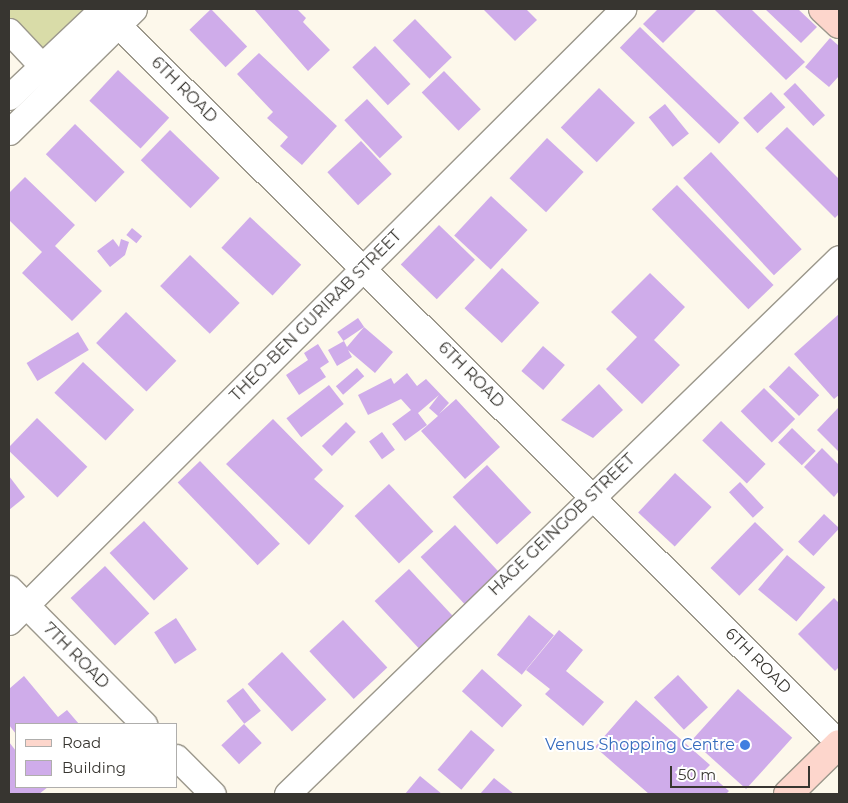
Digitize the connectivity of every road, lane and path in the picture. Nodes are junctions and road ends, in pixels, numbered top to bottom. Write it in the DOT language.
graph roads {
  1 [pos="623,9"];
  2 [pos="823,9"];
  3 [pos="114,13"];
  4 [pos="839,24"];
  5 [pos="9,32"];
  6 [pos="41,65"];
  7 [pos="9,97"];
  8 [pos="9,132"];
  9 [pos="839,258"];
  10 [pos="364,268"];
  11 [pos="591,495"];
  12 [pos="9,588"];
  13 [pos="17,614"];
  14 [pos="143,723"];
  15 [pos="839,743"];
  16 [pos="178,759"];
  17 [pos="213,794"];
  18 [pos="287,794"];
  19 [pos="788,794"];
  1 -- 10 [label="street, THEO-BEN GURIRAB STREET"];
  2 -- 4 [label="main road"];
  3 -- 6 [label="street"];
  3 -- 8 [label="street"];
  3 -- 10 [label="street, 6TH ROAD"];
  5 -- 6 [label="street"];
  6 -- 7 [label="street"];
  9 -- 11 [label="street, HAGE GEINGOB STREET"];
  10 -- 11 [label="street, 6TH ROAD"];
  10 -- 13 [label="street, THEO-BEN GURIRAB STREET"];
  11 -- 15 [label="street, 6TH ROAD"];
  11 -- 18 [label="street, HAGE GEINGOB STREET"];
  12 -- 13 [label="street, 7TH ROAD"];
  13 -- 14 [label="street, 7TH ROAD"];
  15 -- 19 [label="main road"];
  16 -- 17 [label="street"];
}
